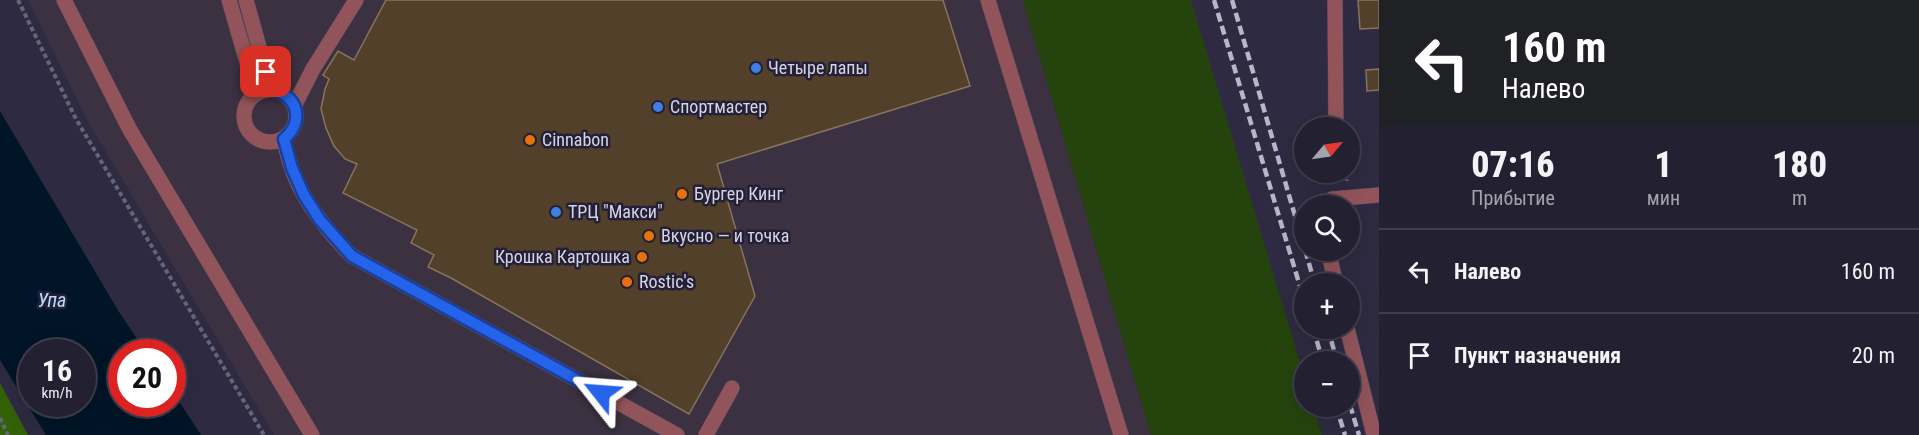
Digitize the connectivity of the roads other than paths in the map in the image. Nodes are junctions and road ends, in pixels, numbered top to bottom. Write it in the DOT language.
graph roads {
  1 [pos="64,0"];
  2 [pos="229,0"];
  3 [pos="246,0"];
  4 [pos="356,0"];
  5 [pos="988,0"];
  6 [pos="1335,0"];
  7 [pos="263,92"];
  8 [pos="294,106"];
  9 [pos="1336,117"];
  10 [pos="284,139"];
  11 [pos="1379,195"];
  12 [pos="1360,197"];
  13 [pos="1350,339"];
  14 [pos="732,388"];
  15 [pos="312,435"];
  16 [pos="677,435"];
  17 [pos="706,435"];
  18 [pos="1121,435"];
  19 [pos="1374,435"];
  1 -- 15 [label="street"];
  2 -- 7 [label="street"];
  3 -- 7 [label="street"];
  4 -- 8 [label="street"];
  5 -- 18 [label="street"];
  6 -- 9 [label="street"];
  7 -- 8 [label="street"];
  7 -- 10 [label="street"];
  8 -- 10 [label="street"];
  10 -- 16 [label="street"];
  11 -- 12 [label="street"];
  13 -- 19 [label="street"];
  14 -- 17 [label="street"];
}
